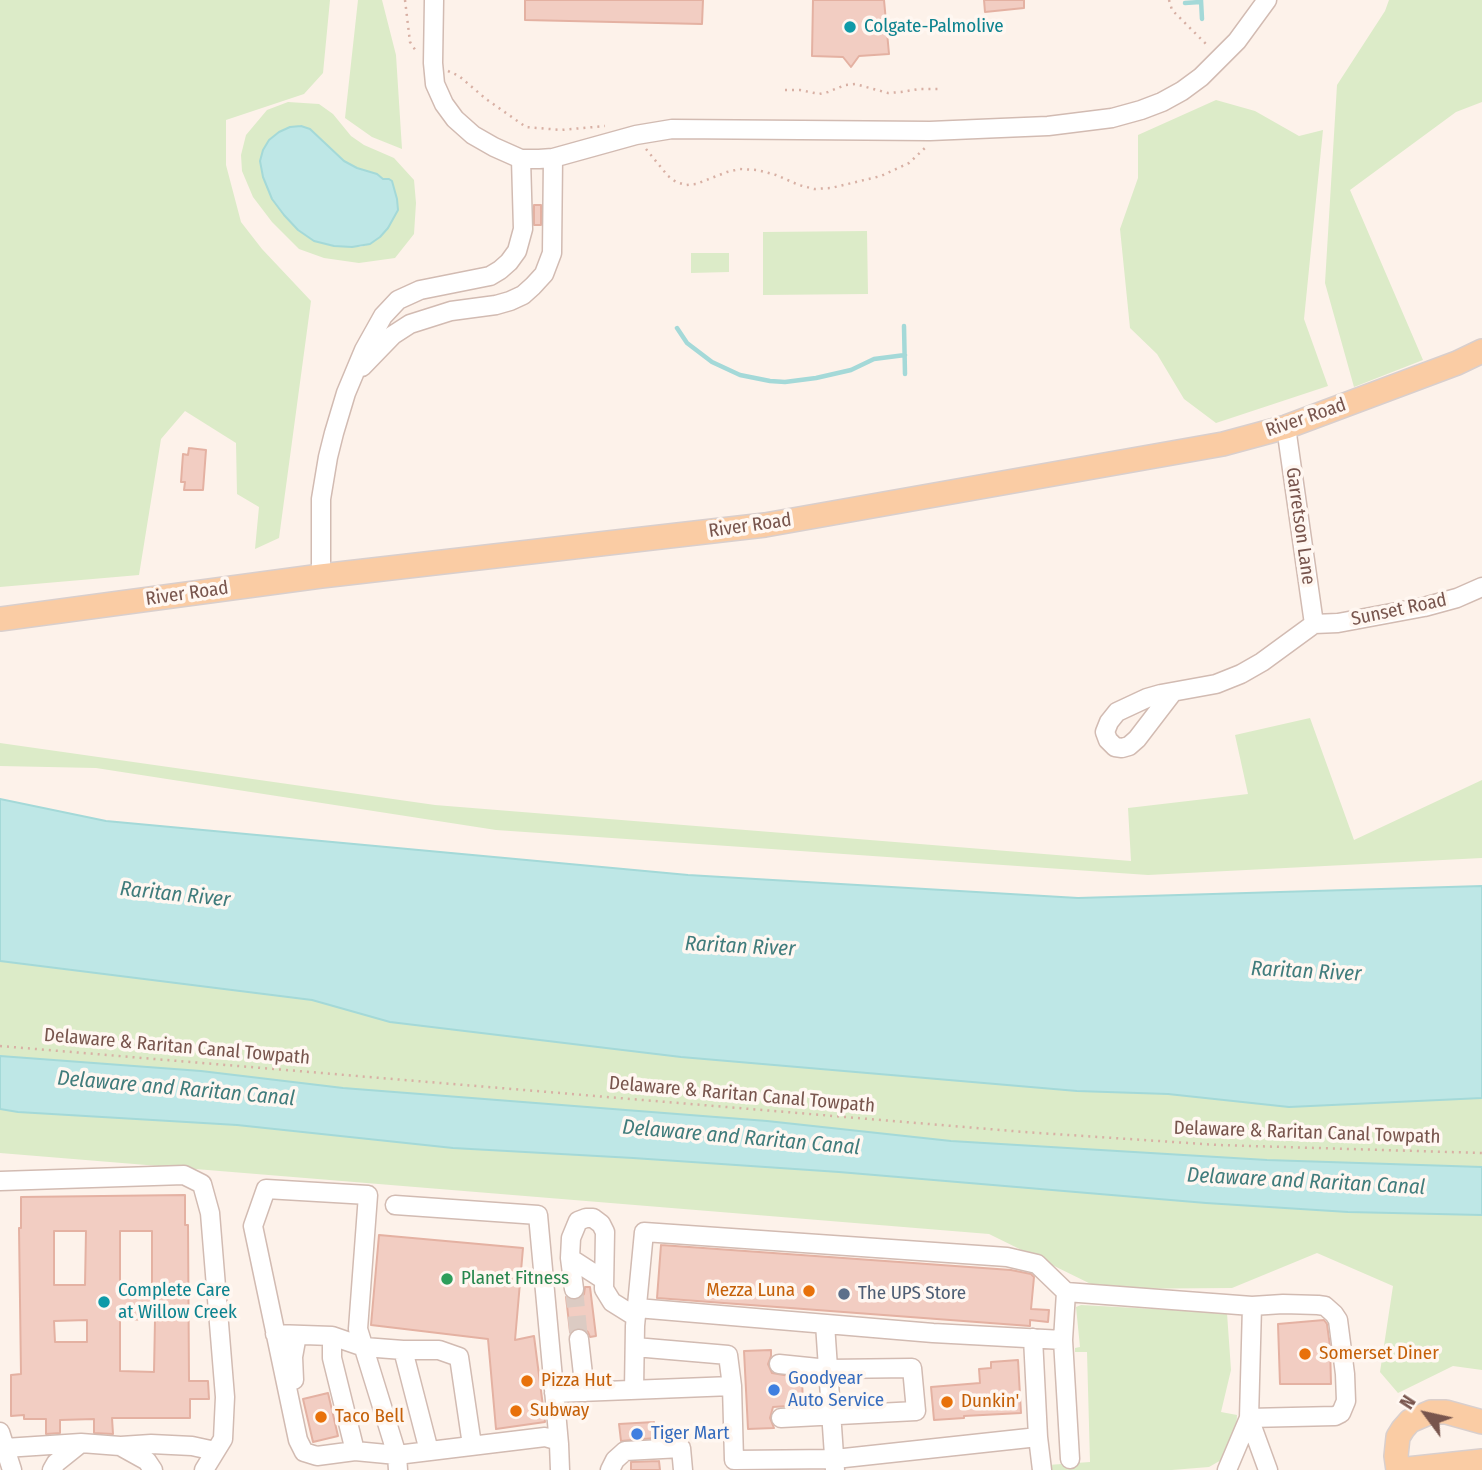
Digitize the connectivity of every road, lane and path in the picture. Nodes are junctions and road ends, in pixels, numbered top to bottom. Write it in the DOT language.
graph roads {
  1 [pos="434,0"];
  2 [pos="1169,0"];
  3 [pos="1267,0"];
  4 [pos="1221,59"];
  5 [pos="938,89"];
  6 [pos="785,90"];
  7 [pos="553,158"];
  8 [pos="521,159"];
  9 [pos="1482,351"];
  10 [pos="354,374"];
  11 [pos="1286,427"];
  12 [pos="321,576"];
  13 [pos="1482,587"];
  14 [pos="0,619"];
  15 [pos="1314,624"];
  16 [pos="1173,692"];
  17 [pos="0,1046"];
  18 [pos="1482,1153"];
  19 [pos="0,1181"];
  20 [pos="396,1205"];
  21 [pos="570,1258"];
  22 [pos="604,1280"];
  23 [pos="574,1289"];
  24 [pos="1066,1292"];
  25 [pos="1252,1306"];
  26 [pos="637,1312"];
  27 [pos="825,1324"];
  28 [pos="275,1334"];
  29 [pos="297,1335"];
  30 [pos="332,1336"];
  31 [pos="1032,1338"];
  32 [pos="579,1339"];
  33 [pos="1063,1340"];
  34 [pos="364,1347"];
  35 [pos="635,1347"];
  36 [pos="403,1350"];
  37 [pos="779,1364"];
  38 [pos="828,1369"];
  39 [pos="732,1386"];
  40 [pos="634,1390"];
  41 [pos="585,1392"];
  42 [pos="554,1393"];
  43 [pos="1036,1402"];
  44 [pos="1066,1402"];
  45 [pos="831,1415"];
  46 [pos="781,1418"];
  47 [pos="1249,1418"];
  48 [pos="1482,1422"];
  49 [pos="1038,1437"];
  50 [pos="2,1440"];
  51 [pos="81,1443"];
  52 [pos="559,1444"];
  53 [pos="120,1446"];
  54 [pos="472,1446"];
  55 [pos="215,1451"];
  56 [pos="355,1451"];
  57 [pos="429,1451"];
  58 [pos="317,1456"];
  59 [pos="1070,1459"];
  60 [pos="1482,1461"];
  61 [pos="398,1462"];
  62 [pos="835,1465"];
  63 [pos="1423,1469"];
  64 [pos="12,1470"];
  65 [pos="52,1470"];
  66 [pos="153,1470"];
  67 [pos="204,1470"];
  68 [pos="560,1470"];
  69 [pos="610,1470"];
  70 [pos="683,1470"];
  71 [pos="1042,1470"];
  72 [pos="1227,1470"];
  73 [pos="1268,1470"];
  74 [pos="1398,1470"];
  1 -- 8 [label="street"];
  2 -- 4 [label="path"];
  3 -- 4 [label="street"];
  4 -- 7 [label="street"];
  5 -- 6 [label="path"];
  7 -- 8 [label="street"];
  7 -- 10 [label="street"];
  8 -- 10 [label="street"];
  9 -- 11 [label="main road, River Road"];
  10 -- 12 [label="street"];
  11 -- 12 [label="main road, River Road"];
  11 -- 15 [label="street, Garretson Lane"];
  12 -- 14 [label="main road, River Road"];
  13 -- 15 [label="street, Sunset Road"];
  15 -- 16 [label="street"];
  17 -- 18 [label="path, Delaware & Raritan Canal Towpath"];
  19 -- 55 [label="street"];
  20 -- 42 [label="street"];
  21 -- 22 [label="street"];
  21 -- 22 [label="street"];
  21 -- 23 [label="street"];
  22 -- 26 [label="street"];
  24 -- 25 [label="street"];
  24 -- 26 [label="street"];
  24 -- 33 [label="street"];
  25 -- 47 [label="street"];
  25 -- 47 [label="street"];
  26 -- 27 [label="street"];
  26 -- 35 [label="street"];
  27 -- 31 [label="street"];
  27 -- 38 [label="street"];
  28 -- 29 [label="street"];
  28 -- 34 [label="street"];
  28 -- 58 [label="street"];
  29 -- 30 [label="street"];
  29 -- 58 [label="street"];
  30 -- 34 [label="street"];
  30 -- 56 [label="street"];
  31 -- 33 [label="street"];
  31 -- 43 [label="street"];
  32 -- 41 [label="street"];
  33 -- 44 [label="street"];
  34 -- 36 [label="street"];
  34 -- 61 [label="street"];
  35 -- 39 [label="street"];
  35 -- 40 [label="street"];
  36 -- 54 [label="street"];
  36 -- 57 [label="street"];
  37 -- 38 [label="street"];
  38 -- 45 [label="street"];
  38 -- 45 [label="street"];
  39 -- 40 [label="street"];
  39 -- 62 [label="street"];
  40 -- 41 [label="street"];
  41 -- 42 [label="street"];
  42 -- 52 [label="street"];
  43 -- 44 [label="street"];
  43 -- 49 [label="street"];
  44 -- 59 [label="street"];
  45 -- 46 [label="street"];
  45 -- 62 [label="street"];
  47 -- 72 [label="street"];
  47 -- 73 [label="street"];
  48 -- 74 [label="main road"];
  49 -- 62 [label="street"];
  49 -- 71 [label="street"];
  50 -- 51 [label="street"];
  50 -- 64 [label="street"];
  51 -- 53 [label="street"];
  51 -- 65 [label="street"];
  52 -- 54 [label="street"];
  52 -- 68 [label="street"];
  53 -- 55 [label="street"];
  53 -- 66 [label="street"];
  54 -- 57 [label="street"];
  55 -- 67 [label="street"];
  56 -- 58 [label="street"];
  56 -- 61 [label="street"];
  57 -- 61 [label="street"];
  60 -- 63 [label="main road"];
  63 -- 74 [label="main road"];
  69 -- 70 [label="street"];
}
